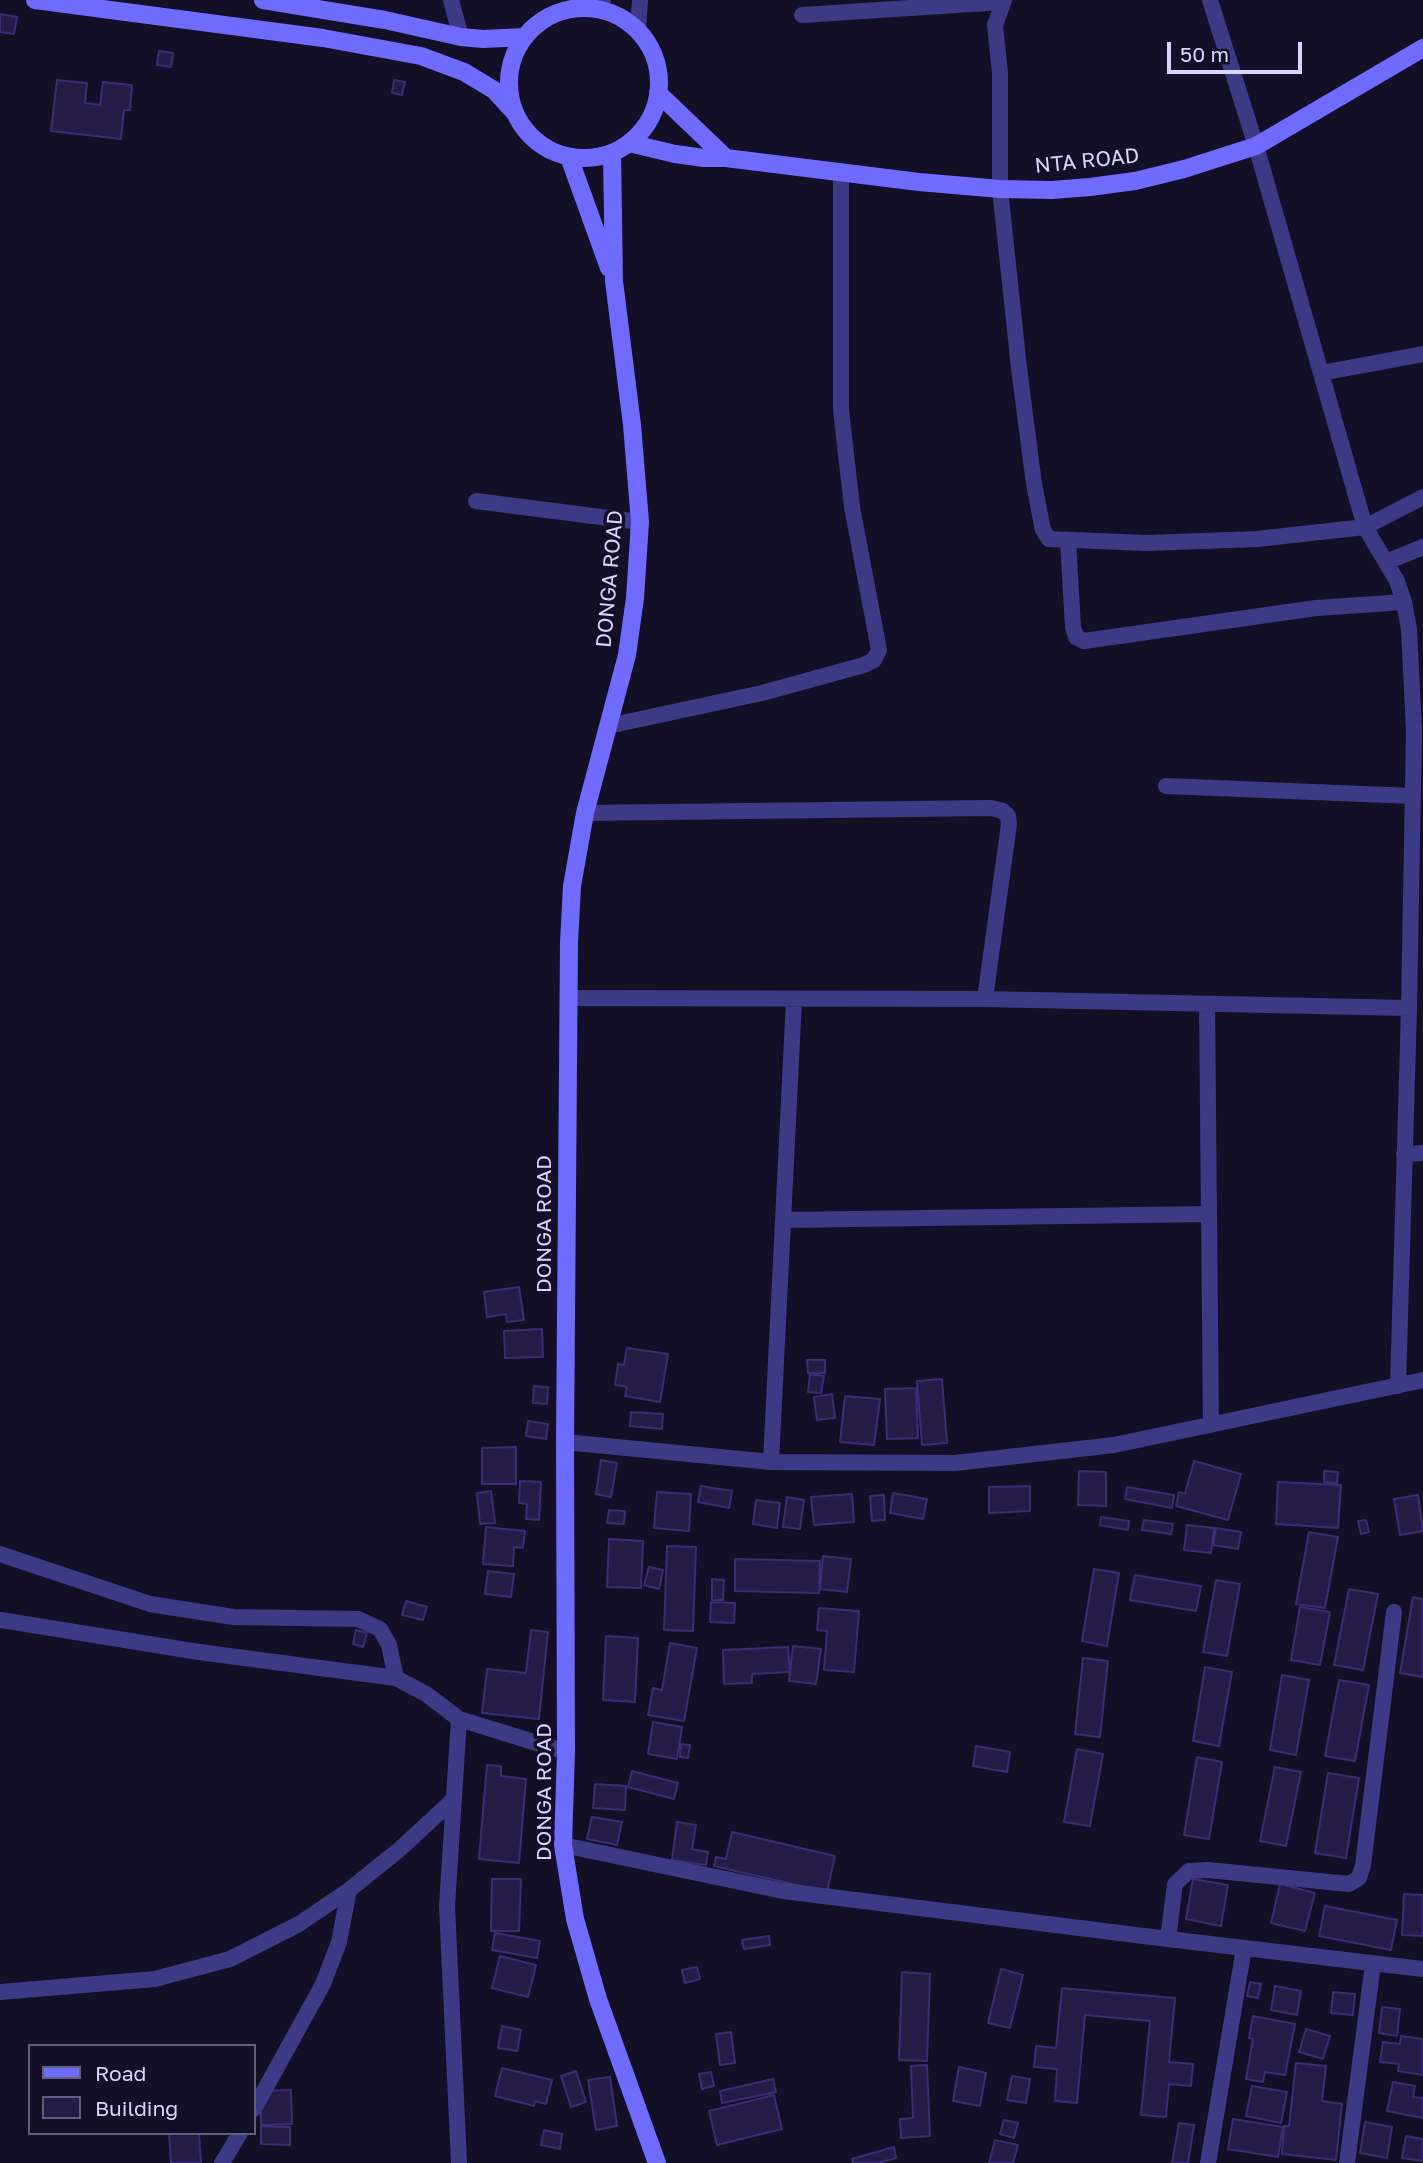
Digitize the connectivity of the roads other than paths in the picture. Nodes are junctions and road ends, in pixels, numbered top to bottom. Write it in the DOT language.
graph roads {
  1 [pos="35,0"];
  2 [pos="263,0"];
  3 [pos="451,0"];
  4 [pos="640,0"];
  5 [pos="1210,0"];
  6 [pos="1003,1"];
  7 [pos="599,4"];
  8 [pos="802,15"];
  9 [pos="638,30"];
  10 [pos="460,37"];
  11 [pos="524,37"];
  12 [pos="1423,48"];
  13 [pos="658,93"];
  14 [pos="515,113"];
  15 [pos="629,143"];
  16 [pos="1256,146"];
  17 [pos="612,153"];
  18 [pos="569,157"];
  19 [pos="726,158"];
  20 [pos="841,173"];
  21 [pos="1000,189"];
  22 [pos="614,281"];
  23 [pos="1423,354"];
  24 [pos="1321,373"];
  25 [pos="1423,497"];
  26 [pos="476,501"];
  27 [pos="640,522"];
  28 [pos="1365,527"];
  29 [pos="1069,541"];
  30 [pos="1423,547"];
  31 [pos="1386,562"];
  32 [pos="1404,602"];
  33 [pos="1416,628"];
  34 [pos="608,726"];
  35 [pos="1166,786"];
  36 [pos="1412,796"];
  37 [pos="585,813"];
  38 [pos="568,998"];
  39 [pos="985,999"];
  40 [pos="794,1000"];
  41 [pos="1208,1004"];
  42 [pos="1409,1008"];
  43 [pos="1423,1153"];
  44 [pos="1404,1154"];
  45 [pos="1209,1214"];
  46 [pos="783,1220"];
  47 [pos="1423,1380"];
  48 [pos="1398,1385"];
  49 [pos="1211,1425"];
  50 [pos="565,1441"];
  51 [pos="771,1462"];
  52 [pos="0,1555"];
  53 [pos="1394,1612"];
  54 [pos="0,1620"];
  55 [pos="396,1678"];
  56 [pos="458,1719"];
  57 [pos="566,1752"];
  58 [pos="454,1799"];
  59 [pos="563,1845"];
  60 [pos="349,1890"];
  61 [pos="1168,1939"];
  62 [pos="1244,1948"];
  63 [pos="1373,1964"];
  64 [pos="1423,1969"];
  65 [pos="0,1992"];
  66 [pos="256,2105"];
  67 [pos="239,2135"];
  68 [pos="222,2163"];
  69 [pos="459,2163"];
  70 [pos="657,2163"];
  71 [pos="1208,2163"];
  72 [pos="1347,2163"];
  1 -- 14 [label="street"];
  2 -- 10 [label="street"];
  3 -- 10 [label="street"];
  4 -- 9 [label="street"];
  5 -- 16 [label="street"];
  6 -- 8 [label="street"];
  6 -- 21 [label="street"];
  7 -- 9 [label="street"];
  7 -- 11 [label="street"];
  9 -- 13 [label="street"];
  10 -- 11 [label="street"];
  11 -- 14 [label="street"];
  12 -- 16 [label="street, NTA ROAD"];
  13 -- 15 [label="street"];
  13 -- 19 [label="street"];
  14 -- 18 [label="street"];
  15 -- 17 [label="street"];
  15 -- 19 [label="street, NTA ROAD"];
  16 -- 21 [label="street, NTA ROAD"];
  16 -- 24 [label="street"];
  17 -- 18 [label="street"];
  17 -- 22 [label="street"];
  18 -- 22 [label="street"];
  19 -- 20 [label="street, NTA ROAD"];
  20 -- 21 [label="street, NTA ROAD"];
  20 -- 34 [label="street"];
  21 -- 29 [label="street"];
  22 -- 27 [label="street, DONGA ROAD"];
  23 -- 24 [label="street"];
  24 -- 28 [label="street"];
  25 -- 28 [label="street"];
  26 -- 27 [label="street"];
  27 -- 34 [label="street, DONGA ROAD"];
  28 -- 29 [label="street"];
  28 -- 31 [label="street"];
  29 -- 32 [label="street"];
  30 -- 31 [label="street"];
  31 -- 32 [label="street"];
  32 -- 33 [label="street"];
  33 -- 36 [label="street"];
  34 -- 37 [label="street, DONGA ROAD"];
  35 -- 36 [label="street"];
  36 -- 42 [label="street"];
  37 -- 38 [label="street, DONGA ROAD"];
  37 -- 39 [label="street"];
  38 -- 40 [label="street"];
  38 -- 50 [label="street, DONGA ROAD"];
  39 -- 40 [label="street"];
  39 -- 41 [label="street"];
  40 -- 46 [label="street"];
  41 -- 42 [label="street"];
  41 -- 45 [label="street"];
  42 -- 44 [label="street"];
  43 -- 44 [label="street"];
  44 -- 48 [label="street"];
  45 -- 46 [label="street"];
  45 -- 49 [label="street"];
  46 -- 51 [label="street"];
  47 -- 48 [label="street"];
  48 -- 49 [label="street"];
  49 -- 51 [label="street"];
  50 -- 51 [label="street"];
  50 -- 57 [label="street, DONGA ROAD"];
  52 -- 55 [label="street"];
  53 -- 61 [label="street"];
  54 -- 55 [label="street"];
  55 -- 56 [label="street"];
  56 -- 57 [label="street"];
  56 -- 58 [label="street"];
  57 -- 59 [label="street, DONGA ROAD"];
  58 -- 60 [label="street"];
  58 -- 69 [label="street"];
  59 -- 61 [label="street"];
  59 -- 70 [label="street, DONGA ROAD"];
  60 -- 65 [label="street"];
  60 -- 66 [label="street"];
  61 -- 62 [label="street"];
  62 -- 63 [label="street"];
  62 -- 71 [label="street"];
  63 -- 64 [label="street"];
  63 -- 72 [label="street"];
  67 -- 68 [label="street"];
}
